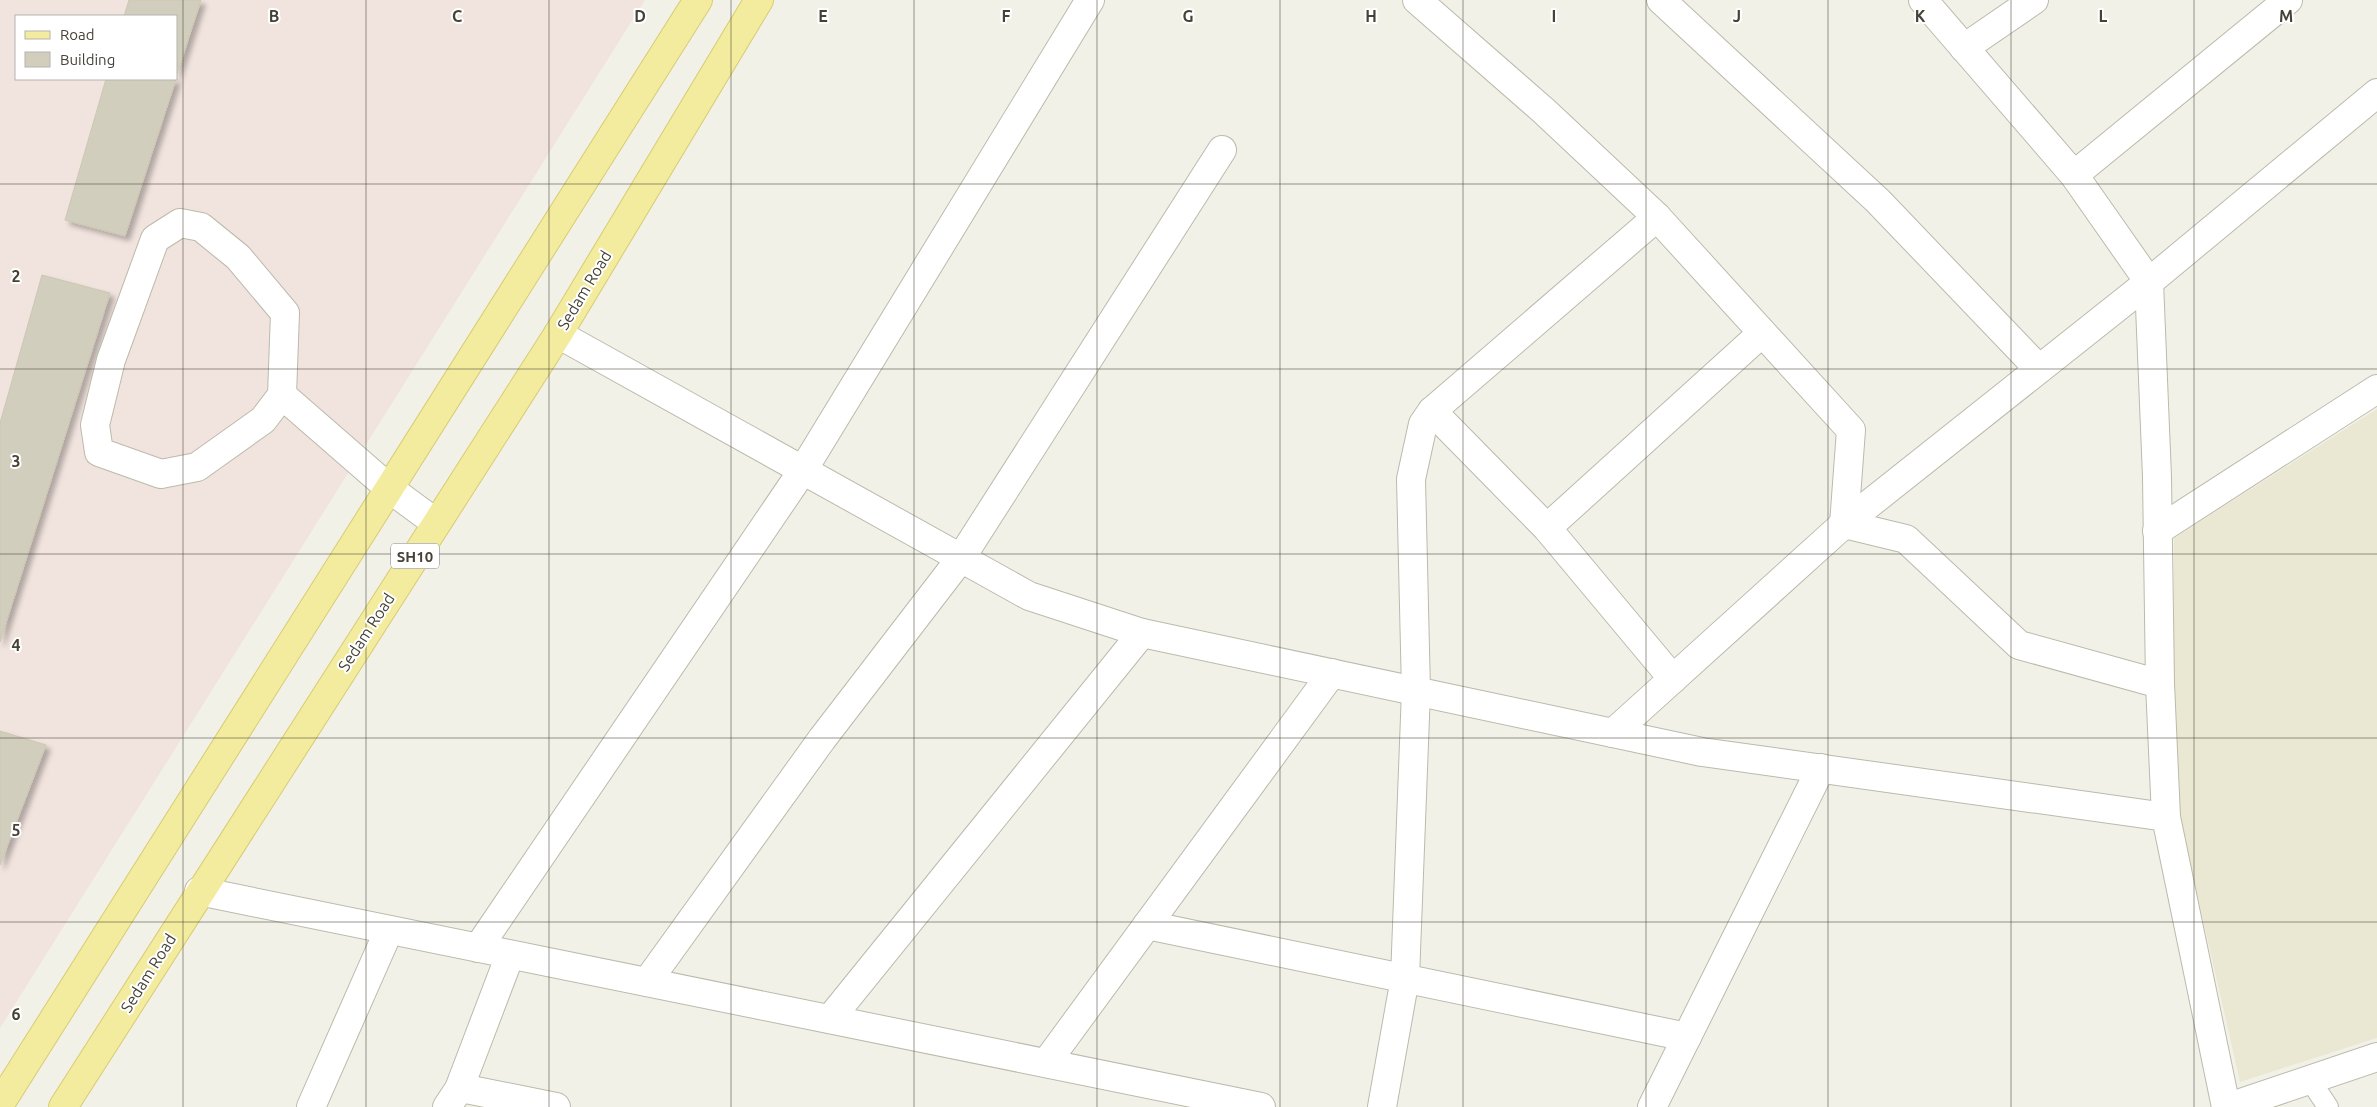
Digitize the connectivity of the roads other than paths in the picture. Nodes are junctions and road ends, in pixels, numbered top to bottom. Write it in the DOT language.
graph roads {
  1 [pos="698,0"];
  2 [pos="759,0"];
  3 [pos="1090,0"];
  4 [pos="1418,0"];
  5 [pos="1661,0"];
  6 [pos="1923,0"];
  7 [pos="2034,0"];
  8 [pos="2288,0"];
  9 [pos="1964,48"];
  10 [pos="2377,93"];
  11 [pos="1222,150"];
  12 [pos="2074,175"];
  13 [pos="1656,217"];
  14 [pos="2149,282"];
  15 [pos="1762,333"];
  16 [pos="558,334"];
  17 [pos="2039,369"];
  18 [pos="2377,389"];
  19 [pos="282,395"];
  20 [pos="1432,411"];
  21 [pos="802,470"];
  22 [pos="390,489"];
  23 [pos="436,523"];
  24 [pos="1844,524"];
  25 [pos="1547,528"];
  26 [pos="2157,531"];
  27 [pos="961,558"];
  28 [pos="1142,633"];
  29 [pos="1332,673"];
  30 [pos="1673,679"];
  31 [pos="2160,684"];
  32 [pos="1416,691"];
  33 [pos="1613,733"];
  34 [pos="1821,768"];
  35 [pos="2166,817"];
  36 [pos="199,891"];
  37 [pos="1148,925"];
  38 [pos="389,930"];
  39 [pos="478,948"];
  40 [pos="510,954"];
  41 [pos="1405,978"];
  42 [pos="647,982"];
  43 [pos="830,1019"];
  44 [pos="1687,1037"];
  45 [pos="2377,1057"];
  46 [pos="1046,1063"];
  47 [pos="2310,1080"];
  48 [pos="453,1098"];
  49 [pos="0,1104"];
  50 [pos="62,1107"];
  51 [pos="311,1107"];
  52 [pos="556,1107"];
  53 [pos="1261,1107"];
  54 [pos="1382,1107"];
  55 [pos="1652,1107"];
  56 [pos="2227,1107"];
  57 [pos="2328,1107"];
  1 -- 22 [label="main road"];
  2 -- 16 [label="main road, Sedam Road / SH10"];
  3 -- 21 [label="street"];
  4 -- 13 [label="street"];
  5 -- 17 [label="street"];
  6 -- 9 [label="street"];
  7 -- 9 [label="street"];
  8 -- 12 [label="street"];
  9 -- 12 [label="street"];
  10 -- 14 [label="street"];
  11 -- 27 [label="street"];
  12 -- 14 [label="street"];
  13 -- 15 [label="street"];
  13 -- 20 [label="street"];
  14 -- 17 [label="street"];
  14 -- 26 [label="street"];
  15 -- 24 [label="street"];
  15 -- 25 [label="street"];
  16 -- 21 [label="street"];
  16 -- 23 [label="main road, Sedam Road / SH10"];
  17 -- 24 [label="street"];
  18 -- 26 [label="street"];
  19 -- 19 [label="street"];
  19 -- 22 [label="street"];
  20 -- 25 [label="street"];
  20 -- 32 [label="street"];
  21 -- 27 [label="street"];
  21 -- 39 [label="street"];
  22 -- 23 [label="street"];
  22 -- 49 [label="main road"];
  23 -- 36 [label="main road, Sedam Road / SH10"];
  24 -- 30 [label="street"];
  24 -- 31 [label="street"];
  25 -- 30 [label="street"];
  26 -- 31 [label="street"];
  27 -- 28 [label="street"];
  27 -- 42 [label="street"];
  28 -- 29 [label="street"];
  28 -- 43 [label="street"];
  29 -- 32 [label="street"];
  29 -- 37 [label="street"];
  30 -- 33 [label="street"];
  31 -- 35 [label="street"];
  32 -- 33 [label="street"];
  32 -- 41 [label="street"];
  33 -- 34 [label="street"];
  34 -- 35 [label="street"];
  34 -- 44 [label="street"];
  35 -- 56 [label="street"];
  36 -- 38 [label="street"];
  36 -- 50 [label="main road, Sedam Road / SH10"];
  37 -- 41 [label="street"];
  37 -- 46 [label="street"];
  38 -- 39 [label="street"];
  38 -- 51 [label="street"];
  39 -- 40 [label="street"];
  40 -- 42 [label="street"];
  40 -- 48 [label="street"];
  41 -- 44 [label="street"];
  41 -- 54 [label="street"];
  42 -- 43 [label="street"];
  43 -- 46 [label="street"];
  44 -- 55 [label="street"];
  45 -- 47 [label="street"];
  46 -- 53 [label="street"];
  47 -- 56 [label="street"];
  47 -- 57 [label="lane"];
  48 -- 52 [label="street"];
}
